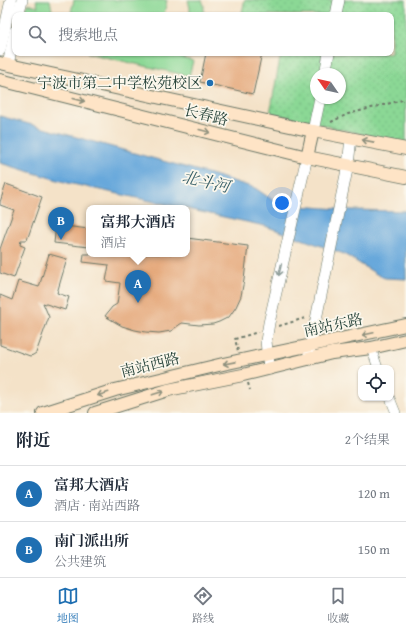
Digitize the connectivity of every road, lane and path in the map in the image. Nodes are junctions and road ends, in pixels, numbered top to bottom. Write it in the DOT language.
graph roads {
  1 [pos="11,0"];
  2 [pos="22,0"];
  3 [pos="339,0"];
  4 [pos="19,12"];
  5 [pos="337,12"];
  6 [pos="12,40"];
  7 [pos="0,50"];
  8 [pos="328,56"];
  9 [pos="4,64"];
  10 [pos="326,68"];
  11 [pos="0,80"];
  12 [pos="406,99"];
  13 [pos="319,104"];
  14 [pos="331,122"];
  15 [pos="313,131"];
  16 [pos="351,138"];
  17 [pos="406,149"];
  18 [pos="307,157"];
  19 [pos="348,165"];
  20 [pos="406,177"];
  21 [pos="406,325"];
  22 [pos="406,340"];
  23 [pos="310,346"];
  24 [pos="370,348"];
  25 [pos="267,355"];
  26 [pos="308,359"];
  27 [pos="377,365"];
  28 [pos="269,369"];
  29 [pos="391,401"];
  30 [pos="43,413"];
  31 [pos="95,413"];
  32 [pos="396,413"];
  1 -- 7 [label="street"];
  2 -- 4 [label="street"];
  3 -- 5 [label="street"];
  6 -- 9 [label="street"];
  8 -- 10 [label="street"];
  9 -- 15 [label="main road, 长春路"];
  11 -- 18 [label="main road, 长春路, one-way"];
  12 -- 14 [label="path"];
  13 -- 15 [label="street"];
  15 -- 16 [label="main road, 长春路"];
  15 -- 18 [label="main road"];
  17 -- 16 [label="main road, 长春路, one-way"];
  16 -- 19 [label="street"];
  18 -- 19 [label="main road, 长春路"];
  18 -- 25 [label="street, one-way"];
  19 -- 20 [label="main road, 长春路"];
  19 -- 23 [label="street"];
  21 -- 23 [label="main road, 南站东路, one-way"];
  22 -- 24 [label="main road, 南站东路"];
  23 -- 25 [label="main road, 南站东路"];
  23 -- 26 [label="street"];
  24 -- 26 [label="main road, 南站东路"];
  24 -- 27 [label="street"];
  25 -- 28 [label="street"];
  25 -- 30 [label="main road, 南站西路, one-way"];
  26 -- 28 [label="main road, 南站东路"];
  31 -- 28 [label="main road, 南站西路, one-way"];
  29 -- 32 [label="street"];
}
